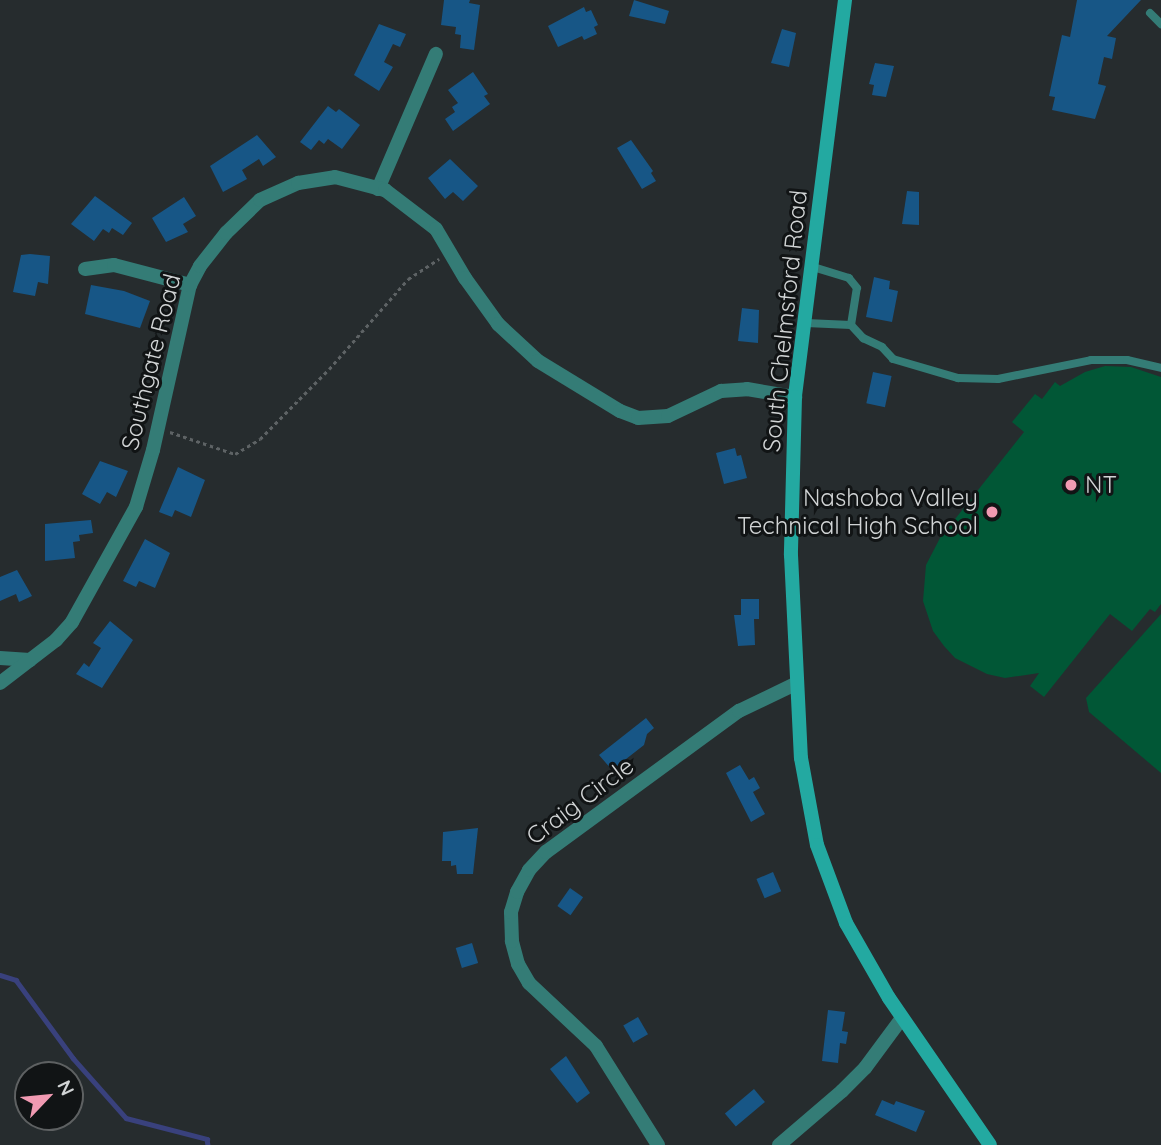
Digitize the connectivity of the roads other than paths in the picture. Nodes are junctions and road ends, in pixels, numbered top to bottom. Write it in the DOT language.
graph roads {
  1 [pos="845,0"];
  2 [pos="1150,13"];
  3 [pos="1161,24"];
  4 [pos="436,54"];
  5 [pos="378,189"];
  6 [pos="813,267"];
  7 [pos="85,269"];
  8 [pos="190,285"];
  9 [pos="806,323"];
  10 [pos="851,325"];
  11 [pos="1161,368"];
  12 [pos="795,397"];
  13 [pos="0,658"];
  14 [pos="30,660"];
  15 [pos="0,682"];
  16 [pos="795,684"];
  17 [pos="902,1018"];
  18 [pos="658,1145"];
  19 [pos="779,1145"];
  20 [pos="990,1145"];
  1 -- 6 [label="main road, South Chelmsford Road"];
  2 -- 3 [label="lane"];
  4 -- 5 [label="street"];
  5 -- 8 [label="street, Southgate Road"];
  5 -- 12 [label="street, Southgate Road"];
  6 -- 9 [label="main road, South Chelmsford Road"];
  6 -- 10 [label="lane"];
  7 -- 8 [label="street"];
  8 -- 14 [label="street, Southgate Road"];
  9 -- 10 [label="lane"];
  9 -- 12 [label="main road, South Chelmsford Road"];
  10 -- 11 [label="lane"];
  12 -- 16 [label="main road, South Chelmsford Road"];
  13 -- 14 [label="street"];
  14 -- 15 [label="street, Southgate Road"];
  16 -- 17 [label="main road, South Chelmsford Road"];
  16 -- 18 [label="street, Craig Circle"];
  17 -- 19 [label="street"];
  17 -- 20 [label="main road, South Chelmsford Road"];
}
